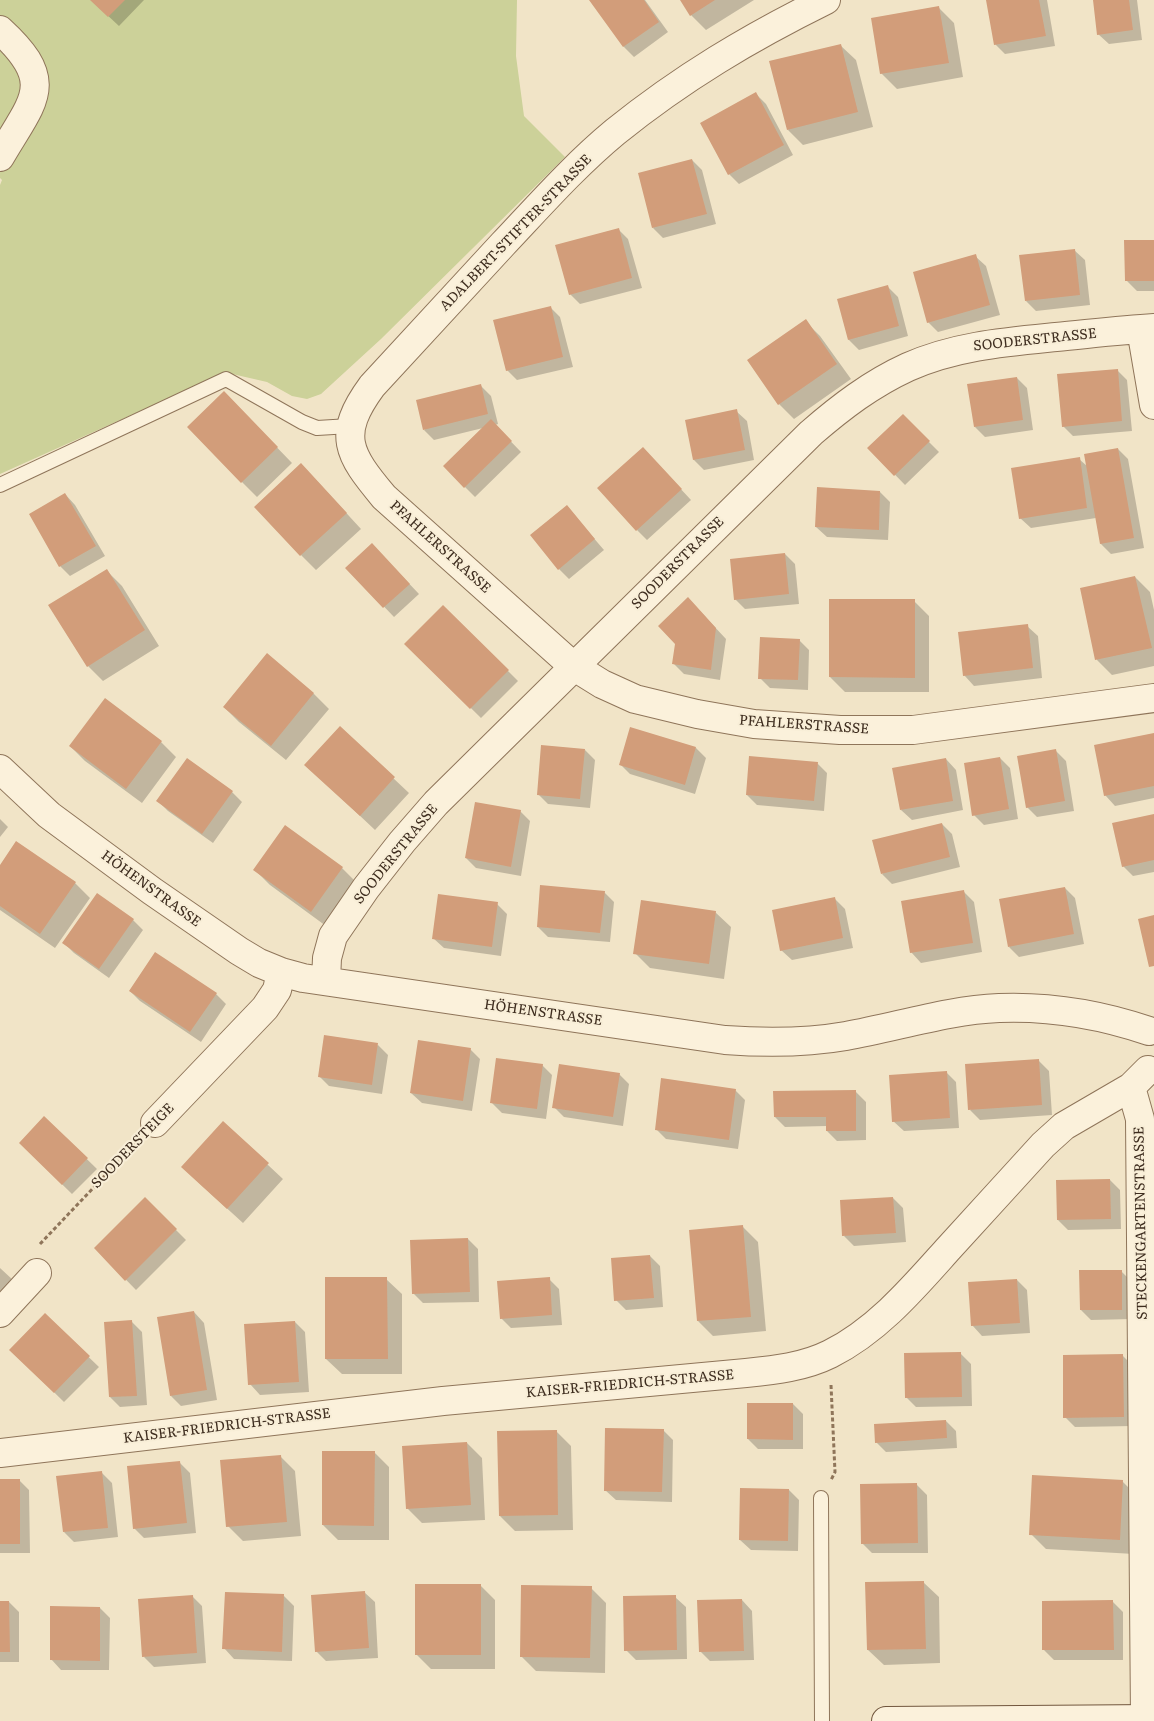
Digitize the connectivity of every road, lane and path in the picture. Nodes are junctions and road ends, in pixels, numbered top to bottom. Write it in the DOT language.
graph roads {
  1 [pos="826,0"];
  2 [pos="0,30"];
  3 [pos="0,157"];
  4 [pos="1148,328"];
  5 [pos="372,386"];
  6 [pos="1154,405"];
  7 [pos="350,426"];
  8 [pos="0,485"];
  9 [pos="573,666"];
  10 [pos="1154,698"];
  11 [pos="0,769"];
  12 [pos="281,972"];
  13 [pos="326,981"];
  14 [pos="1151,1028"];
  15 [pos="1144,1078"];
  16 [pos="155,1123"];
  17 [pos="37,1273"];
  18 [pos="0,1313"];
  19 [pos="829,1354"];
  20 [pos="0,1453"];
  21 [pos="821,1498"];
  22 [pos="1150,1719"];
  23 [pos="822,1721"];
  24 [pos="886,1721"];
  1 -- 5 [label="street, ADALBERT-STIFTER-STRASSE"];
  2 -- 3 [label="street"];
  4 -- 6 [label="street"];
  4 -- 9 [label="street, SOODERSTRASSE"];
  5 -- 7 [label="street, PFAHLERSTRASSE"];
  7 -- 8 [label="lane"];
  7 -- 9 [label="street, PFAHLERSTRASSE"];
  9 -- 10 [label="street, PFAHLERSTRASSE"];
  9 -- 13 [label="street, SOODERSTRASSE"];
  11 -- 12 [label="street, HÖHENSTRASSE"];
  12 -- 13 [label="street, HÖHENSTRASSE"];
  12 -- 16 [label="street, SOODERSTEIGE"];
  13 -- 14 [label="street, HÖHENSTRASSE"];
  14 -- 15 [label="street, STECKENGARTENSTRASSE"];
  15 -- 19 [label="street, KAISER-FRIEDRICH-STRASSE"];
  15 -- 22 [label="street, STECKENGARTENSTRASSE"];
  16 -- 17 [label="path, SOODERSTEIGE"];
  17 -- 18 [label="street"];
  19 -- 20 [label="street, KAISER-FRIEDRICH-STRASSE"];
  19 -- 21 [label="path"];
  21 -- 23 [label="lane"];
  22 -- 24 [label="street"];
}
